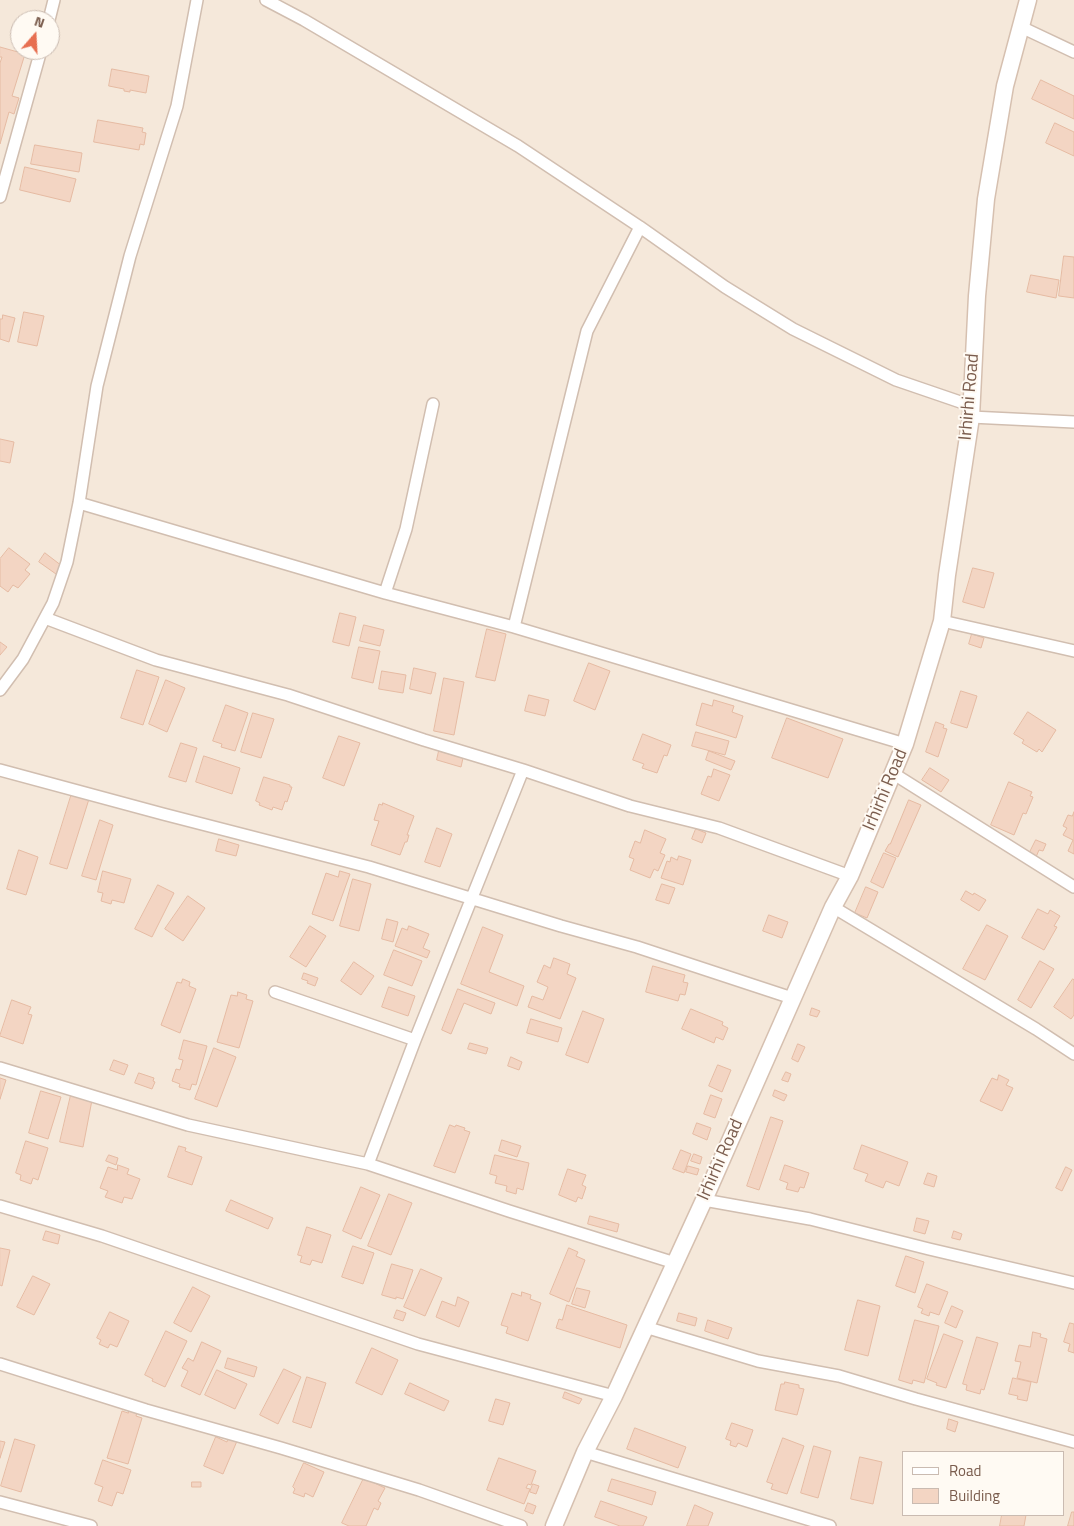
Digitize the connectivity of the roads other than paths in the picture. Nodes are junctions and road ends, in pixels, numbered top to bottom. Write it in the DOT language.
graph roads {
  1 [pos="197,0"];
  2 [pos="266,0"];
  3 [pos="1028,0"];
  4 [pos="1021,27"];
  5 [pos="1074,52"];
  6 [pos="38,60"];
  7 [pos="0,197"];
  8 [pos="640,227"];
  9 [pos="433,404"];
  10 [pos="971,412"];
  11 [pos="1074,422"];
  12 [pos="79,503"];
  13 [pos="385,593"];
  14 [pos="45,618"];
  15 [pos="942,621"];
  16 [pos="514,627"];
  17 [pos="1074,651"];
  18 [pos="0,690"];
  19 [pos="906,744"];
  20 [pos="0,770"];
  21 [pos="523,770"];
  22 [pos="894,774"];
  23 [pos="850,876"];
  24 [pos="1074,887"];
  25 [pos="471,898"];
  26 [pos="832,907"];
  27 [pos="275,992"];
  28 [pos="792,998"];
  29 [pos="415,1040"];
  30 [pos="1074,1054"];
  31 [pos="0,1068"];
  32 [pos="368,1164"];
  33 [pos="704,1200"];
  34 [pos="0,1206"];
  35 [pos="675,1264"];
  36 [pos="1074,1284"];
  37 [pos="644,1327"];
  38 [pos="0,1364"];
  39 [pos="614,1396"];
  40 [pos="1074,1442"];
  41 [pos="585,1452"];
  42 [pos="0,1502"];
  43 [pos="91,1526"];
  44 [pos="521,1526"];
  45 [pos="554,1526"];
  46 [pos="830,1526"];
  1 -- 12 [label="street"];
  2 -- 8 [label="street"];
  3 -- 4 [label="street, Irhirhi Road"];
  4 -- 5 [label="street"];
  4 -- 10 [label="street, Irhirhi Road"];
  6 -- 7 [label="street"];
  8 -- 10 [label="street"];
  8 -- 16 [label="street"];
  9 -- 13 [label="street"];
  10 -- 11 [label="street"];
  10 -- 15 [label="street, Irhirhi Road"];
  12 -- 13 [label="street"];
  12 -- 14 [label="street"];
  13 -- 16 [label="street"];
  14 -- 18 [label="street"];
  14 -- 21 [label="street"];
  15 -- 17 [label="street"];
  15 -- 19 [label="street, Irhirhi Road"];
  16 -- 19 [label="street"];
  19 -- 22 [label="street, Irhirhi Road"];
  20 -- 25 [label="street"];
  21 -- 23 [label="street"];
  21 -- 25 [label="street"];
  22 -- 23 [label="street, Irhirhi Road"];
  22 -- 24 [label="street"];
  23 -- 26 [label="street, Irhirhi Road"];
  25 -- 28 [label="street"];
  25 -- 29 [label="street"];
  26 -- 28 [label="street, Irhirhi Road"];
  26 -- 30 [label="street"];
  27 -- 29 [label="street"];
  28 -- 33 [label="street, Irhirhi Road"];
  29 -- 32 [label="street"];
  31 -- 32 [label="street"];
  32 -- 35 [label="street"];
  33 -- 35 [label="street, Irhirhi Road"];
  33 -- 36 [label="street"];
  34 -- 39 [label="street"];
  35 -- 37 [label="street, Irhirhi Road"];
  37 -- 39 [label="street, Irhirhi Road"];
  37 -- 40 [label="street"];
  38 -- 44 [label="street"];
  39 -- 41 [label="street, Irhirhi Road"];
  41 -- 45 [label="street, Irhirhi Road"];
  41 -- 46 [label="street"];
  42 -- 43 [label="street"];
}
